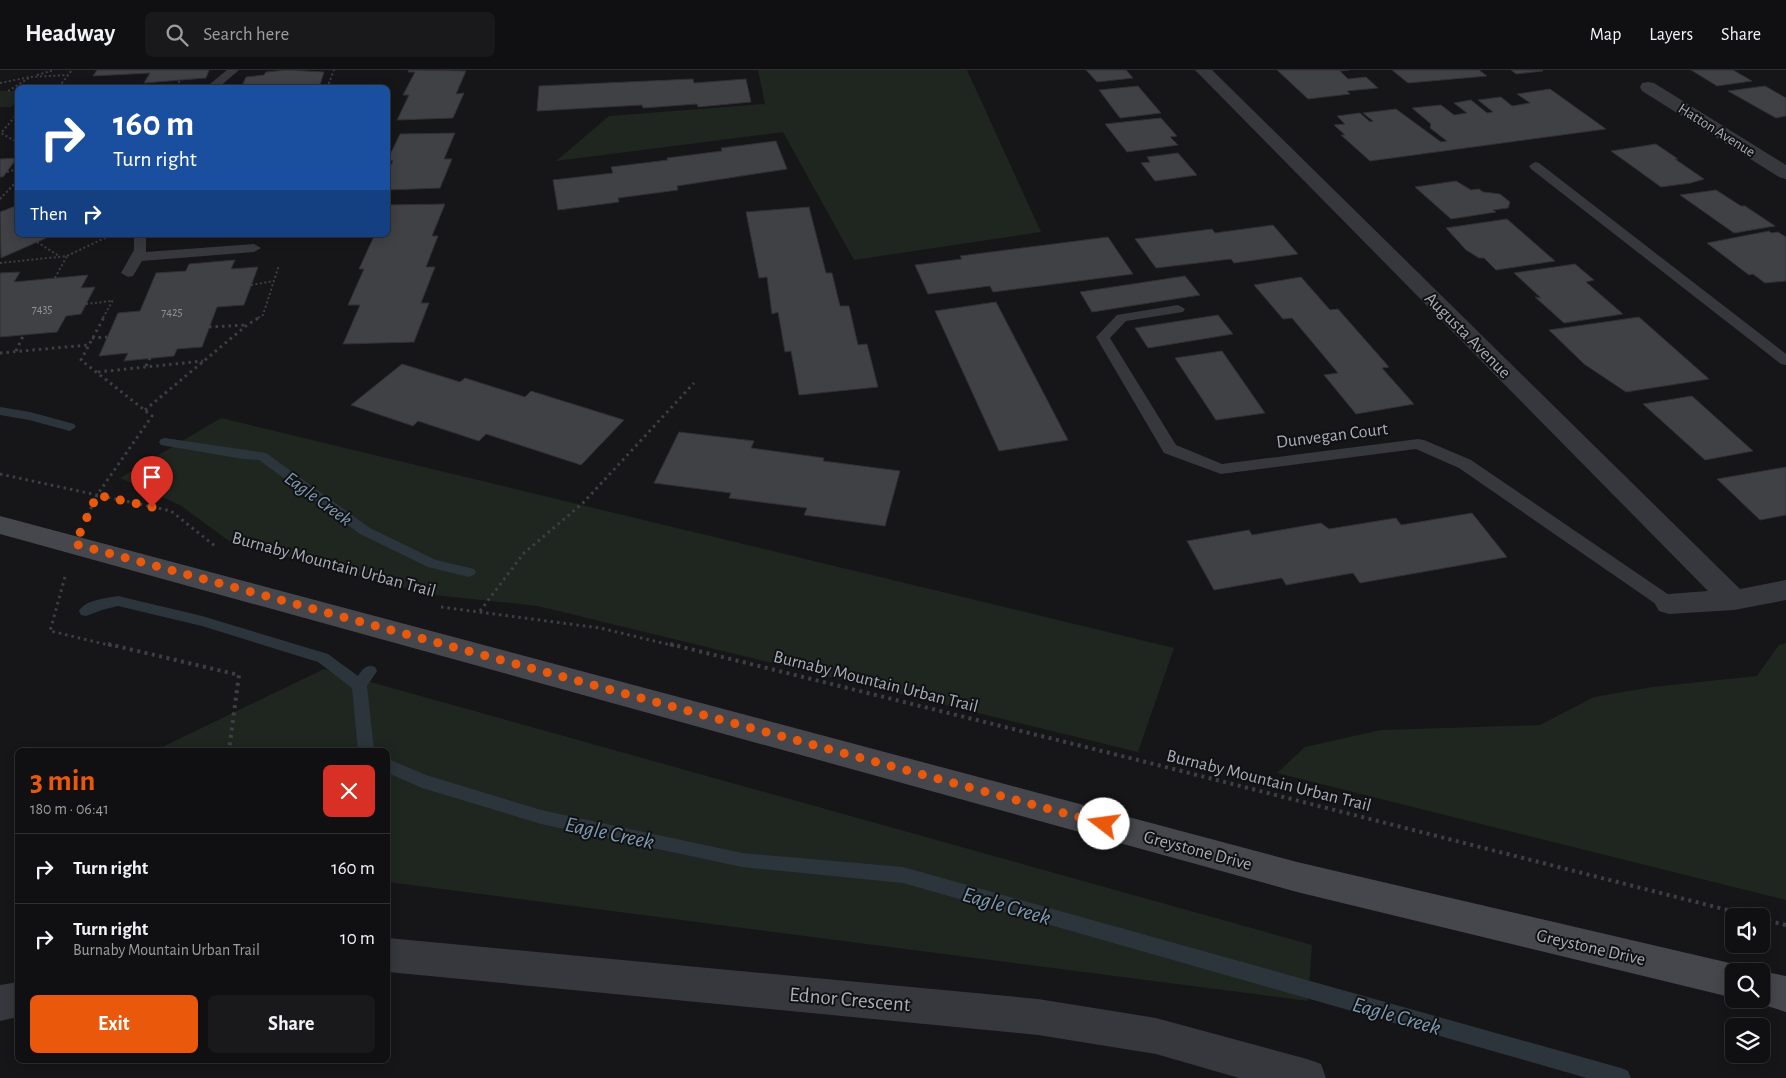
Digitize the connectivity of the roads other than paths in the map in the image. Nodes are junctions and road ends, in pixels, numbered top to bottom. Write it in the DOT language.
graph roads {
  1 [pos="234,70"];
  2 [pos="1203,70"];
  3 [pos="214,85"];
  4 [pos="1648,87"];
  5 [pos="1536,166"];
  6 [pos="1786,173"];
  7 [pos="140,237"];
  8 [pos="254,248"];
  9 [pos="137,257"];
  10 [pos="128,273"];
  11 [pos="1178,309"];
  12 [pos="1786,361"];
  13 [pos="0,525"];
  14 [pos="1786,590"];
  15 [pos="1734,600"];
  16 [pos="1669,604"];
  17 [pos="390,955"];
  18 [pos="1725,979"];
  19 [pos="1770,990"];
  20 [pos="1786,994"];
  21 [pos="15,1000"];
  22 [pos="0,1003"];
  23 [pos="1299,1077"];
  1 -- 3 [label="lane"];
  2 -- 15 [label="street, Augusta Avenue"];
  4 -- 6 [label="street, Hatton Avenue"];
  5 -- 12 [label="lane"];
  7 -- 9 [label="lane"];
  8 -- 9 [label="lane"];
  9 -- 10 [label="lane"];
  11 -- 16 [label="lane, Dunvegan Court"];
  13 -- 18 [label="street, Greystone Drive"];
  14 -- 15 [label="street"];
  15 -- 16 [label="street"];
  17 -- 23 [label="street, Ednor Crescent"];
  19 -- 20 [label="street"];
  21 -- 22 [label="street"];
}
